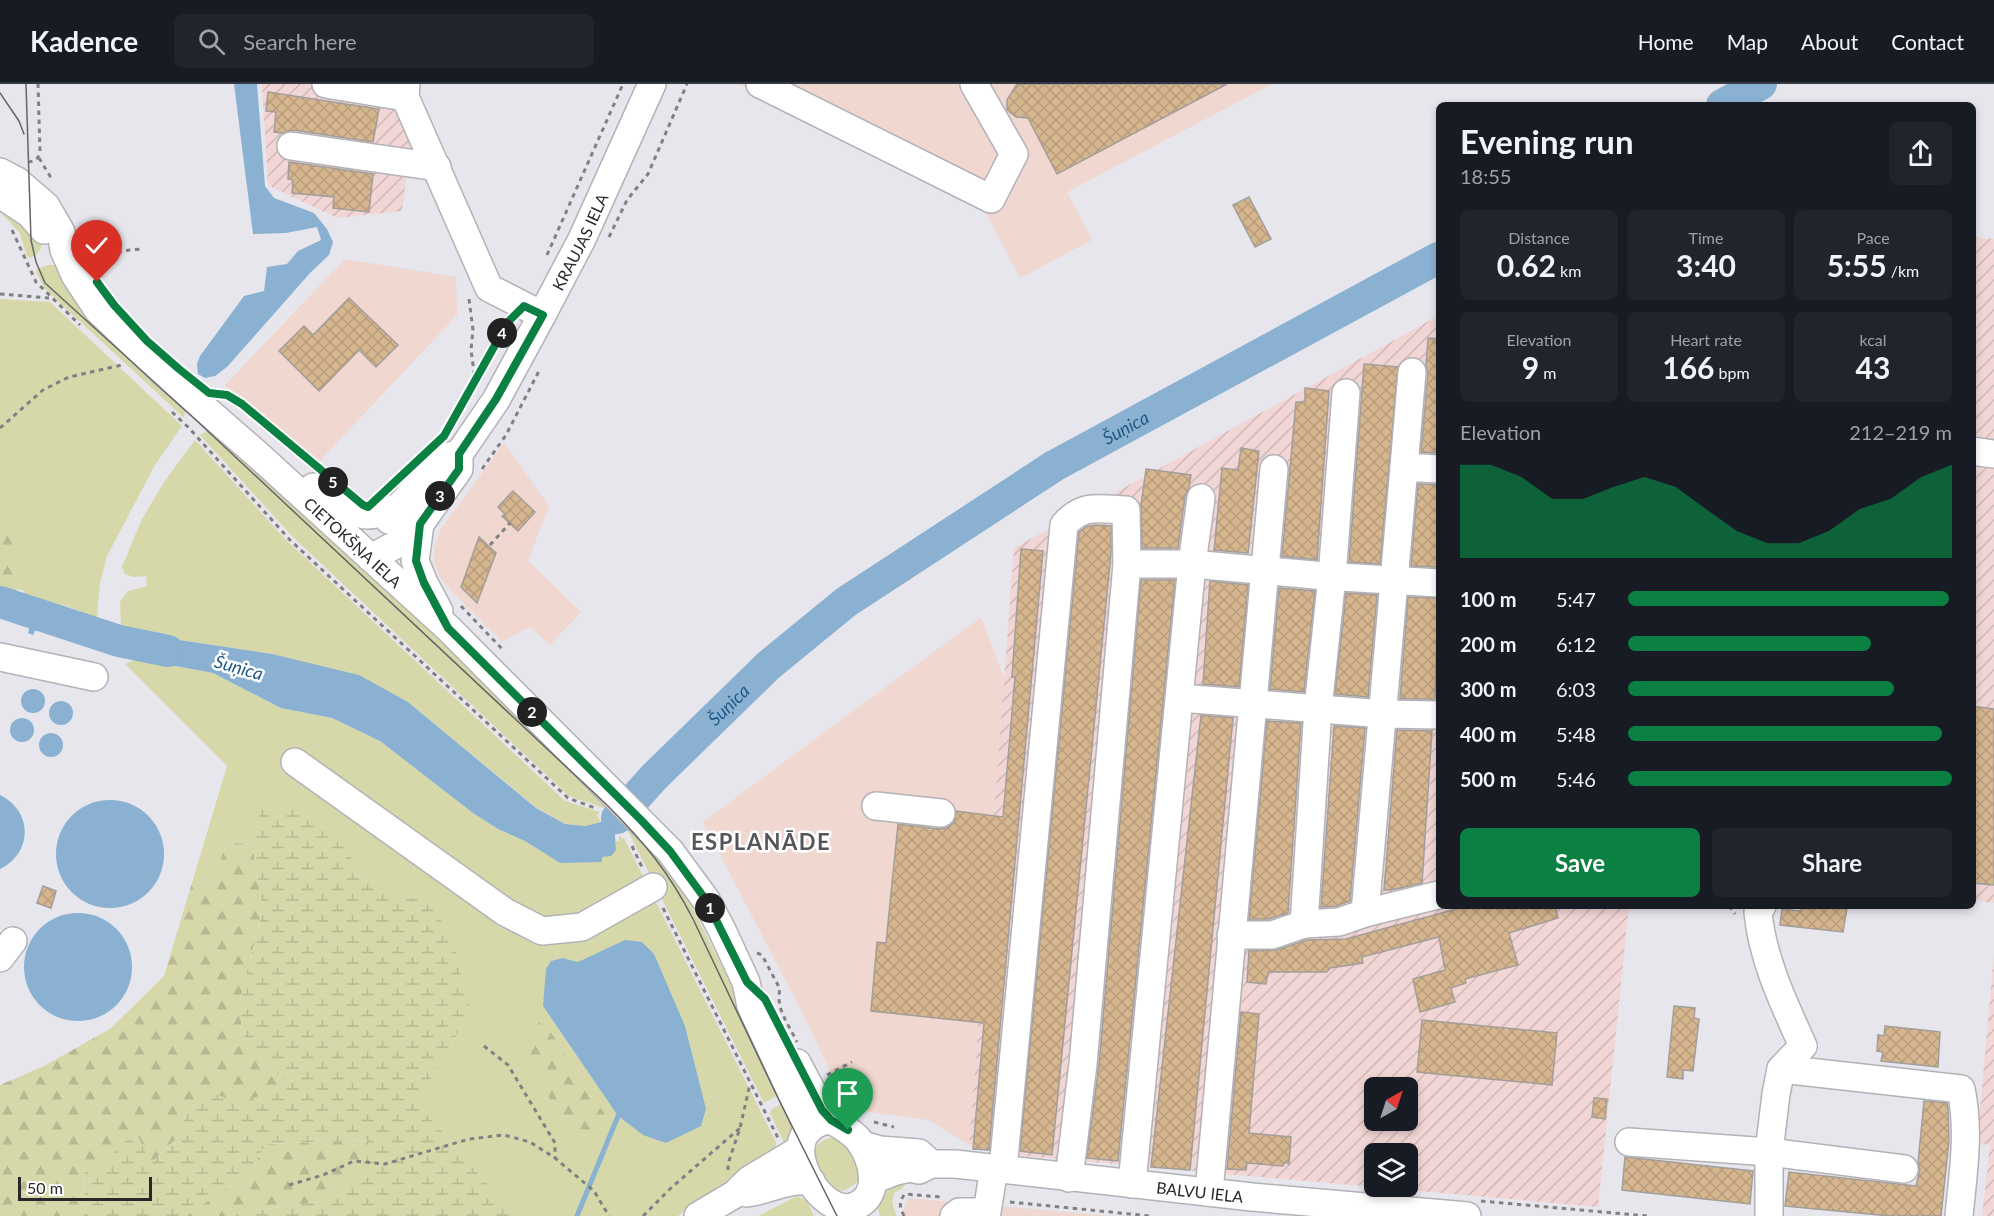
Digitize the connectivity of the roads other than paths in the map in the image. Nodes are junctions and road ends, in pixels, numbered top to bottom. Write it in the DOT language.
graph roads {
  1 [pos="326,84"];
  2 [pos="652,84"];
  3 [pos="760,84"];
  4 [pos="974,84"];
  5 [pos="406,90"];
  6 [pos="291,146"];
  7 [pos="11,167"];
  8 [pos="437,167"];
  9 [pos="0,194"];
  10 [pos="75,255"];
  11 [pos="533,310"];
  12 [pos="1412,372"];
  13 [pos="1346,393"];
  14 [pos="1976,452"];
  15 [pos="258,454"];
  16 [pos="459,454"];
  17 [pos="1994,454"];
  18 [pos="1404,467"];
  19 [pos="1274,469"];
  20 [pos="1436,469"];
  21 [pos="1201,498"];
  22 [pos="399,507"];
  23 [pos="420,524"];
  24 [pos="371,558"];
  25 [pos="1127,564"];
  26 [pos="1192,564"];
  27 [pos="1265,571"];
  28 [pos="1332,577"];
  29 [pos="1396,580"];
  30 [pos="1436,582"];
  31 [pos="448,628"];
  32 [pos="0,657"];
  33 [pos="94,677"];
  34 [pos="1180,698"];
  35 [pos="1253,703"];
  36 [pos="1318,708"];
  37 [pos="1384,714"];
  38 [pos="1436,715"];
  39 [pos="295,762"];
  40 [pos="876,807"];
  41 [pos="941,813"];
  42 [pos="653,887"];
  43 [pos="1436,891"];
  44 [pos="1760,909"];
  45 [pos="1365,913"];
  46 [pos="1304,924"];
  47 [pos="1231,935"];
  48 [pos="1781,1069"];
  49 [pos="805,1136"];
  50 [pos="1629,1142"];
  51 [pos="862,1145"];
  52 [pos="1768,1152"];
  53 [pos="931,1164"];
  54 [pos="998,1168"];
  55 [pos="1904,1169"];
  56 [pos="1069,1178"];
  57 [pos="811,1182"];
  58 [pos="1132,1184"];
  59 [pos="1209,1192"];
  60 [pos="735,1194"];
  61 [pos="862,1204"];
  62 [pos="698,1216"];
  63 [pos="954,1216"];
  64 [pos="1467,1216"];
  65 [pos="1769,1216"];
  66 [pos="1959,1216"];
  1 -- 5 [label="street"];
  2 -- 11 [label="street, KRAUJAS IELA"];
  3 -- 4 [label="street"];
  5 -- 8 [label="street"];
  6 -- 8 [label="street"];
  7 -- 10 [label="street, CIETOKŠŅA IELA"];
  8 -- 11 [label="street"];
  9 -- 10 [label="street, CIETOKŠŅA IELA"];
  10 -- 15 [label="street, CIETOKŠŅA IELA"];
  11 -- 16 [label="street, KRAUJAS IELA"];
  12 -- 18 [label="street"];
  13 -- 28 [label="street"];
  14 -- 17 [label="street"];
  15 -- 22 [label="street"];
  15 -- 24 [label="street, CIETOKŠŅA IELA"];
  16 -- 22 [label="street, KRAUJAS IELA"];
  16 -- 23 [label="street, KRAUJAS IELA"];
  18 -- 20 [label="street"];
  18 -- 29 [label="street"];
  19 -- 27 [label="street"];
  21 -- 26 [label="street"];
  22 -- 24 [label="street, KRAUJAS IELA"];
  23 -- 24 [label="street, KRAUJAS IELA"];
  23 -- 31 [label="street"];
  24 -- 31 [label="street, CIETOKŠŅA IELA"];
  25 -- 26 [label="street"];
  25 -- 54 [label="street"];
  25 -- 56 [label="street"];
  26 -- 27 [label="street"];
  26 -- 34 [label="street"];
  27 -- 28 [label="street"];
  27 -- 35 [label="street"];
  28 -- 29 [label="street"];
  28 -- 36 [label="street"];
  29 -- 30 [label="street"];
  29 -- 37 [label="street"];
  31 -- 49 [label="street, CIETOKŠŅA IELA"];
  32 -- 33 [label="street"];
  34 -- 35 [label="street"];
  34 -- 58 [label="street"];
  35 -- 36 [label="street"];
  35 -- 47 [label="street"];
  36 -- 37 [label="street"];
  36 -- 46 [label="street"];
  37 -- 38 [label="street"];
  37 -- 45 [label="street"];
  39 -- 42 [label="street"];
  40 -- 41 [label="street"];
  43 -- 45 [label="street"];
  44 -- 48 [label="street"];
  45 -- 46 [label="street"];
  46 -- 47 [label="street"];
  47 -- 59 [label="street"];
  48 -- 52 [label="street"];
  48 -- 66 [label="street"];
  49 -- 51 [label="street"];
  49 -- 57 [label="street"];
  49 -- 60 [label="street"];
  50 -- 52 [label="street"];
  51 -- 53 [label="street, BALVU IELA"];
  51 -- 61 [label="street"];
  52 -- 55 [label="street"];
  52 -- 65 [label="street"];
  53 -- 54 [label="street, BALVU IELA"];
  53 -- 61 [label="street, BALVU IELA"];
  54 -- 56 [label="street, BALVU IELA"];
  54 -- 63 [label="street"];
  56 -- 58 [label="street, BALVU IELA"];
  57 -- 60 [label="street"];
  57 -- 61 [label="street"];
  58 -- 59 [label="street, BALVU IELA"];
  59 -- 64 [label="street, BALVU IELA"];
  60 -- 62 [label="street"];
}
